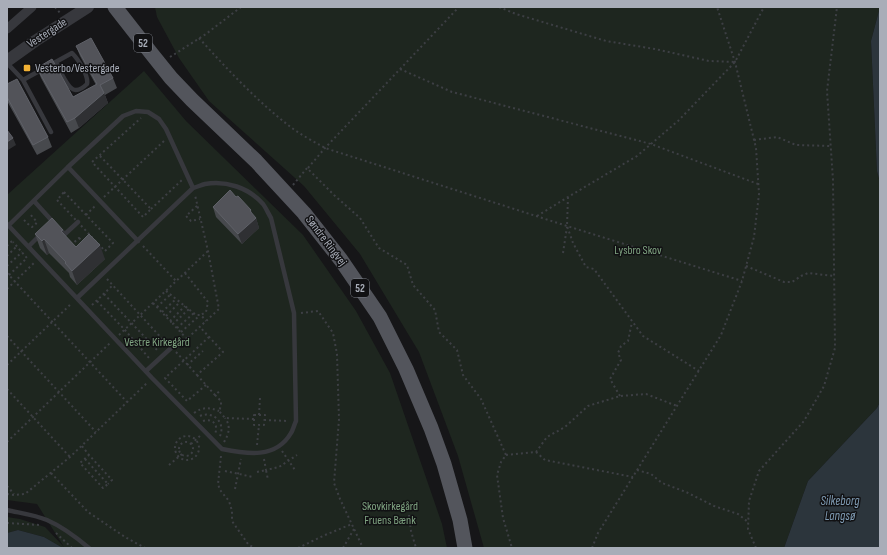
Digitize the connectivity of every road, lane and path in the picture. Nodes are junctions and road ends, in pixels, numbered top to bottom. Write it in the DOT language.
graph roads {
  1 [pos="32,7"];
  2 [pos="88,7"];
  3 [pos="115,7"];
  4 [pos="241,7"];
  5 [pos="459,7"];
  6 [pos="499,7"];
  7 [pos="717,7"];
  8 [pos="764,7"];
  9 [pos="836,7"];
  10 [pos="7,29"];
  11 [pos="199,38"];
  12 [pos="7,62"];
  13 [pos="56,62"];
  14 [pos="735,62"];
  15 [pos="159,63"];
  16 [pos="400,69"];
  17 [pos="23,80"];
  18 [pos="148,112"];
  19 [pos="51,132"];
  20 [pos="169,136"];
  21 [pos="754,140"];
  22 [pos="651,144"];
  23 [pos="831,146"];
  24 [pos="325,148"];
  25 [pos="100,156"];
  26 [pos="68,167"];
  27 [pos="307,168"];
  28 [pos="187,175"];
  29 [pos="122,179"];
  30 [pos="758,184"];
  31 [pos="193,188"];
  32 [pos="286,193"];
  33 [pos="568,197"];
  34 [pos="34,201"];
  35 [pos="197,206"];
  36 [pos="26,209"];
  37 [pos="150,209"];
  38 [pos="20,215"];
  39 [pos="537,216"];
  40 [pos="200,220"];
  41 [pos="53,222"];
  42 [pos="78,222"];
  43 [pos="8,225"];
  44 [pos="567,226"];
  45 [pos="48,227"];
  46 [pos="43,232"];
  47 [pos="79,238"];
  48 [pos="138,241"];
  49 [pos="7,246"];
  50 [pos="17,246"];
  51 [pos="28,246"];
  52 [pos="208,251"];
  53 [pos="22,252"];
  54 [pos="562,253"];
  55 [pos="7,256"];
  56 [pos="39,258"];
  57 [pos="7,266"];
  58 [pos="746,266"];
  59 [pos="185,273"];
  60 [pos="8,274"];
  61 [pos="102,274"];
  62 [pos="834,276"];
  63 [pos="176,281"];
  64 [pos="742,281"];
  65 [pos="15,282"];
  66 [pos="113,285"];
  67 [pos="7,289"];
  68 [pos="166,291"];
  69 [pos="104,294"];
  70 [pos="170,295"];
  71 [pos="77,298"];
  72 [pos="176,299"];
  73 [pos="97,301"];
  74 [pos="180,302"];
  75 [pos="153,303"];
  76 [pos="185,306"];
  77 [pos="157,307"];
  78 [pos="189,309"];
  79 [pos="88,310"];
  80 [pos="162,312"];
  81 [pos="194,313"];
  82 [pos="294,313"];
  83 [pos="140,315"];
  84 [pos="200,315"];
  85 [pos="166,316"];
  86 [pos="170,321"];
  87 [pos="206,321"];
  88 [pos="52,322"];
  89 [pos="632,322"];
  90 [pos="132,323"];
  91 [pos="173,324"];
  92 [pos="200,327"];
  93 [pos="177,328"];
  94 [pos="124,330"];
  95 [pos="181,332"];
  96 [pos="7,336"];
  97 [pos="209,337"];
  98 [pos="115,339"];
  99 [pos="187,339"];
  100 [pos="171,348"];
  101 [pos="21,351"];
  102 [pos="203,351"];
  103 [pos="162,356"];
  104 [pos="183,360"];
  105 [pos="90,363"];
  106 [pos="154,363"];
  107 [pos="7,365"];
  108 [pos="187,365"];
  109 [pos="146,371"];
  110 [pos="699,371"];
  111 [pos="197,375"];
  112 [pos="152,378"];
  113 [pos="206,385"];
  114 [pos="7,389"];
  115 [pos="221,390"];
  116 [pos="59,392"];
  117 [pos="215,395"];
  118 [pos="620,396"];
  119 [pos="260,398"];
  120 [pos="127,402"];
  121 [pos="677,406"];
  122 [pos="219,411"];
  123 [pos="259,415"];
  124 [pos="33,417"];
  125 [pos="192,418"];
  126 [pos="226,419"];
  127 [pos="254,419"];
  128 [pos="264,420"];
  129 [pos="296,421"];
  130 [pos="221,424"];
  131 [pos="259,425"];
  132 [pos="205,431"];
  133 [pos="96,432"];
  134 [pos="7,437"];
  135 [pos="8,440"];
  136 [pos="195,440"];
  137 [pos="216,442"];
  138 [pos="191,444"];
  139 [pos="82,446"];
  140 [pos="279,446"];
  141 [pos="222,448"];
  142 [pos="243,452"];
  143 [pos="263,452"];
  144 [pos="536,452"];
  145 [pos="256,453"];
  146 [pos="89,454"];
  147 [pos="182,454"];
  148 [pos="192,454"];
  149 [pos="297,455"];
  150 [pos="506,455"];
  151 [pos="70,457"];
  152 [pos="178,457"];
  153 [pos="194,457"];
  154 [pos="85,458"];
  155 [pos="289,461"];
  156 [pos="169,464"];
  157 [pos="266,470"];
  158 [pos="294,470"];
  159 [pos="637,470"];
  160 [pos="225,471"];
  161 [pos="257,472"];
  162 [pos="50,473"];
  163 [pos="238,474"];
  164 [pos="253,477"];
  165 [pos="633,477"];
  166 [pos="268,480"];
  167 [pos="108,484"];
  168 [pos="7,486"];
  169 [pos="235,489"];
  170 [pos="7,494"];
  171 [pos="14,495"];
  172 [pos="7,510"];
  173 [pos="409,515"];
  174 [pos="748,522"];
  175 [pos="7,523"];
  176 [pos="352,524"];
  177 [pos="41,526"];
  178 [pos="354,529"];
  179 [pos="52,530"];
  180 [pos="72,548"];
  181 [pos="89,548"];
  182 [pos="145,548"];
  183 [pos="254,548"];
  184 [pos="298,548"];
  185 [pos="344,548"];
  186 [pos="363,548"];
  187 [pos="416,548"];
  188 [pos="465,548"];
  189 [pos="512,548"];
  190 [pos="592,548"];
  191 [pos="756,548"];
  1 -- 10 [label="street"];
  2 -- 12 [label="street, Vestergade"];
  3 -- 15 [label="main road, Søndre Ringvej / 52"];
  4 -- 11 [label="path"];
  5 -- 16 [label="path"];
  6 -- 14 [label="path"];
  7 -- 14 [label="path"];
  8 -- 14 [label="path"];
  9 -- 23 [label="path"];
  11 -- 15 [label="path"];
  11 -- 24 [label="path"];
  12 -- 17 [label="lane"];
  13 -- 13 [label="lane"];
  13 -- 17 [label="lane"];
  14 -- 21 [label="path"];
  14 -- 22 [label="path"];
  15 -- 32 [label="main road, Søndre Ringvej / 52"];
  16 -- 22 [label="path"];
  16 -- 24 [label="path"];
  17 -- 19 [label="lane"];
  18 -- 20 [label="lane"];
  18 -- 25 [label="path"];
  18 -- 26 [label="lane"];
  20 -- 28 [label="lane"];
  20 -- 29 [label="path"];
  21 -- 23 [label="path"];
  21 -- 30 [label="path"];
  22 -- 30 [label="path"];
  22 -- 33 [label="path"];
  23 -- 62 [label="path"];
  24 -- 27 [label="path"];
  24 -- 39 [label="path"];
  25 -- 29 [label="path"];
  25 -- 37 [label="path"];
  26 -- 34 [label="lane"];
  26 -- 48 [label="lane"];
  27 -- 32 [label="path"];
  27 -- 150 [label="path"];
  28 -- 31 [label="lane"];
  28 -- 37 [label="path"];
  29 -- 37 [label="path"];
  30 -- 58 [label="path"];
  31 -- 35 [label="path"];
  31 -- 48 [label="lane"];
  31 -- 82 [label="lane"];
  32 -- 188 [label="main road, Søndre Ringvej / 52"];
  33 -- 39 [label="path"];
  33 -- 44 [label="path"];
  34 -- 36 [label="lane"];
  34 -- 41 [label="lane"];
  35 -- 40 [label="path"];
  35 -- 40 [label="path"];
  36 -- 38 [label="lane"];
  36 -- 38 [label="path"];
  38 -- 43 [label="lane"];
  39 -- 44 [label="path"];
  40 -- 52 [label="path"];
  41 -- 42 [label="lane"];
  41 -- 45 [label="lane"];
  43 -- 51 [label="lane"];
  44 -- 54 [label="path"];
  44 -- 64 [label="path"];
  44 -- 89 [label="path"];
  46 -- 51 [label="lane"];
  47 -- 47 [label="path"];
  48 -- 61 [label="lane"];
  48 -- 63 [label="path"];
  49 -- 50 [label="path"];
  50 -- 53 [label="path"];
  50 -- 55 [label="path"];
  51 -- 56 [label="lane"];
  52 -- 59 [label="path"];
  52 -- 87 [label="path"];
  53 -- 57 [label="path"];
  53 -- 60 [label="path"];
  56 -- 65 [label="path"];
  56 -- 71 [label="lane"];
  58 -- 62 [label="path"];
  58 -- 64 [label="path"];
  59 -- 63 [label="path"];
  59 -- 84 [label="path"];
  60 -- 65 [label="path"];
  61 -- 66 [label="path"];
  61 -- 71 [label="lane"];
  62 -- 174 [label="path"];
  63 -- 68 [label="path"];
  64 -- 110 [label="path"];
  65 -- 67 [label="path"];
  65 -- 88 [label="path"];
  66 -- 69 [label="path"];
  66 -- 83 [label="path"];
  68 -- 70 [label="path"];
  68 -- 75 [label="path"];
  69 -- 73 [label="path"];
  69 -- 90 [label="path"];
  70 -- 72 [label="path"];
  70 -- 77 [label="path"];
  71 -- 79 [label="lane"];
  71 -- 88 [label="path"];
  72 -- 74 [label="path"];
  72 -- 80 [label="path"];
  73 -- 79 [label="path"];
  73 -- 94 [label="path"];
  74 -- 76 [label="path"];
  74 -- 85 [label="path"];
  75 -- 77 [label="path"];
  75 -- 83 [label="path"];
  76 -- 78 [label="path"];
  76 -- 86 [label="path"];
  77 -- 80 [label="path"];
  78 -- 81 [label="path"];
  78 -- 91 [label="path"];
  79 -- 98 [label="lane"];
  80 -- 85 [label="path"];
  81 -- 84 [label="path"];
  81 -- 93 [label="path"];
  82 -- 129 [label="lane"];
  82 -- 176 [label="path"];
  83 -- 90 [label="path"];
  83 -- 100 [label="path"];
  84 -- 87 [label="path"];
  84 -- 95 [label="path"];
  85 -- 86 [label="path"];
  86 -- 91 [label="path"];
  87 -- 92 [label="path"];
  88 -- 101 [label="path"];
  88 -- 105 [label="path"];
  89 -- 110 [label="path"];
  89 -- 118 [label="path"];
  90 -- 94 [label="path"];
  90 -- 103 [label="path"];
  91 -- 93 [label="path"];
  92 -- 97 [label="path"];
  92 -- 99 [label="path"];
  93 -- 95 [label="path"];
  94 -- 98 [label="path"];
  94 -- 106 [label="path"];
  95 -- 99 [label="path"];
  96 -- 101 [label="path"];
  97 -- 104 [label="path"];
  97 -- 111 [label="path"];
  98 -- 105 [label="path"];
  98 -- 109 [label="lane"];
  99 -- 104 [label="path"];
  100 -- 103 [label="lane"];
  101 -- 107 [label="path"];
  101 -- 116 [label="path"];
  102 -- 108 [label="path"];
  103 -- 106 [label="lane"];
  104 -- 108 [label="path"];
  104 -- 113 [label="path"];
  105 -- 116 [label="path"];
  105 -- 120 [label="path"];
  106 -- 109 [label="lane"];
  108 -- 111 [label="path"];
  109 -- 112 [label="lane"];
  110 -- 121 [label="path"];
  111 -- 113 [label="path"];
  112 -- 120 [label="path"];
  112 -- 125 [label="lane"];
  113 -- 117 [label="path"];
  114 -- 124 [label="path"];
  115 -- 117 [label="path"];
  116 -- 124 [label="path"];
  116 -- 133 [label="path"];
  117 -- 122 [label="path"];
  118 -- 121 [label="path"];
  118 -- 144 [label="path"];
  119 -- 123 [label="path"];
  120 -- 133 [label="path"];
  121 -- 159 [label="path"];
  122 -- 125 [label="path"];
  122 -- 126 [label="path"];
  123 -- 127 [label="path"];
  123 -- 128 [label="path"];
  124 -- 135 [label="path"];
  124 -- 151 [label="path"];
  125 -- 130 [label="path"];
  125 -- 132 [label="lane"];
  126 -- 127 [label="path"];
  126 -- 130 [label="path"];
  126 -- 141 [label="path"];
  127 -- 131 [label="path"];
  128 -- 129 [label="path"];
  128 -- 131 [label="path"];
  129 -- 140 [label="lane"];
  130 -- 137 [label="path"];
  131 -- 145 [label="path"];
  132 -- 136 [label="path"];
  132 -- 137 [label="lane"];
  133 -- 139 [label="path"];
  134 -- 135 [label="path"];
  136 -- 138 [label="path"];
  136 -- 152 [label="path"];
  136 -- 153 [label="path"];
  137 -- 141 [label="lane"];
  138 -- 147 [label="path"];
  138 -- 148 [label="path"];
  139 -- 146 [label="path"];
  139 -- 151 [label="path"];
  140 -- 143 [label="lane"];
  140 -- 155 [label="path"];
  141 -- 142 [label="lane"];
  141 -- 183 [label="path"];
  142 -- 145 [label="lane"];
  142 -- 163 [label="path"];
  143 -- 145 [label="lane"];
  143 -- 157 [label="path"];
  144 -- 150 [label="path"];
  144 -- 165 [label="path"];
  146 -- 154 [label="path"];
  146 -- 167 [label="path"];
  147 -- 148 [label="path"];
  147 -- 152 [label="path"];
  148 -- 153 [label="path"];
  149 -- 155 [label="path"];
  150 -- 189 [label="path"];
  151 -- 162 [label="path"];
  152 -- 153 [label="path"];
  152 -- 156 [label="path"];
  154 -- 167 [label="path"];
  154 -- 167 [label="path"];
  155 -- 157 [label="path"];
  155 -- 158 [label="path"];
  157 -- 161 [label="path"];
  157 -- 166 [label="path"];
  159 -- 165 [label="path"];
  159 -- 174 [label="path"];
  160 -- 163 [label="path"];
  162 -- 171 [label="path"];
  162 -- 182 [label="path"];
  163 -- 164 [label="path"];
  163 -- 169 [label="path"];
  165 -- 190 [label="path"];
  168 -- 171 [label="path"];
  170 -- 171 [label="path"];
  172 -- 181 [label="lane"];
  173 -- 187 [label="path"];
  174 -- 191 [label="path"];
  175 -- 177 [label="path"];
  176 -- 178 [label="path"];
  176 -- 184 [label="path"];
  178 -- 185 [label="path"];
  178 -- 186 [label="path"];
  179 -- 180 [label="path"];
}
